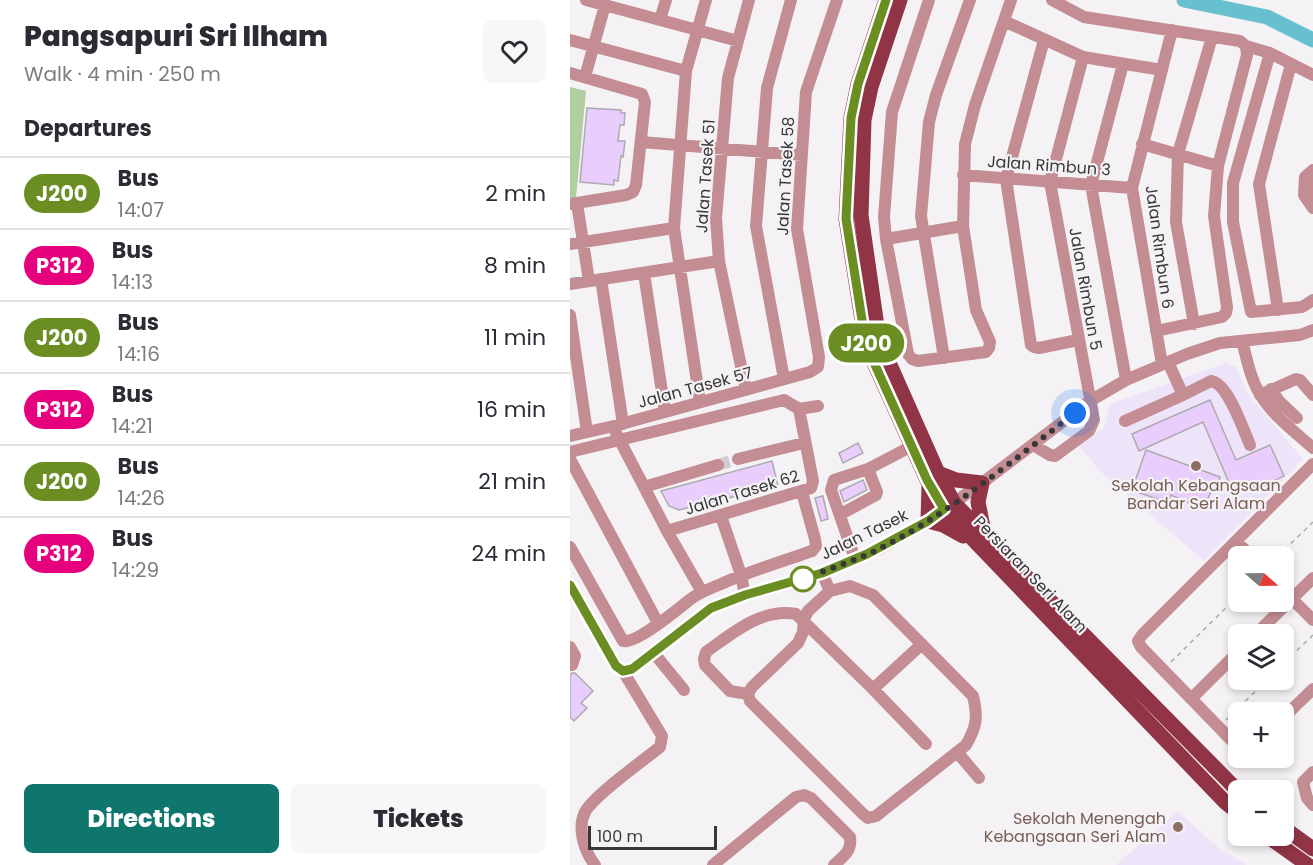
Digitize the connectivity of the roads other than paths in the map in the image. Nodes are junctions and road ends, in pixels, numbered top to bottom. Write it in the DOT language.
graph roads {
  1 [pos="586,0"];
  2 [pos="666,0"];
  3 [pos="706,0"];
  4 [pos="749,0"];
  5 [pos="791,0"];
  6 [pos="837,0"];
  7 [pos="886,0"];
  8 [pos="900,0"];
  9 [pos="929,0"];
  10 [pos="970,0"];
  11 [pos="1011,0"];
  12 [pos="1052,0"];
  13 [pos="604,5"];
  14 [pos="623,5"];
  15 [pos="660,20"];
  16 [pos="1004,21"];
  17 [pos="697,30"];
  18 [pos="1172,30"];
  19 [pos="1212,37"];
  20 [pos="570,40"];
  21 [pos="1044,40"];
  22 [pos="738,41"];
  23 [pos="594,46"];
  24 [pos="1246,46"];
  25 [pos="1270,53"];
  26 [pos="1083,57"];
  27 [pos="1123,64"];
  28 [pos="1291,64"];
  29 [pos="1162,70"];
  30 [pos="686,71"];
  31 [pos="570,73"];
  32 [pos="1313,75"];
  33 [pos="585,77"];
  34 [pos="641,142"];
  35 [pos="1142,144"];
  36 [pos="680,145"];
  37 [pos="723,148"];
  38 [pos="762,152"];
  39 [pos="1178,154"];
  40 [pos="802,155"];
  41 [pos="1218,166"];
  42 [pos="1313,170"];
  43 [pos="963,176"];
  44 [pos="1006,179"];
  45 [pos="1050,182"];
  46 [pos="1313,183"];
  47 [pos="1091,185"];
  48 [pos="1132,188"];
  49 [pos="1313,195"];
  50 [pos="573,203"];
  51 [pos="1313,208"];
  52 [pos="963,226"];
  53 [pos="674,228"];
  54 [pos="924,233"];
  55 [pos="886,239"];
  56 [pos="576,243"];
  57 [pos="719,261"];
  58 [pos="680,267"];
  59 [pos="644,273"];
  60 [pos="595,280"];
  61 [pos="570,284"];
  62 [pos="1313,300"];
  63 [pos="1278,310"];
  64 [pos="570,315"];
  65 [pos="1194,324"];
  66 [pos="1313,330"];
  67 [pos="1156,331"];
  68 [pos="1078,340"];
  69 [pos="1242,341"];
  70 [pos="819,357"];
  71 [pos="944,358"];
  72 [pos="1165,363"];
  73 [pos="784,379"];
  74 [pos="1126,380"];
  75 [pos="746,390"];
  76 [pos="1266,392"];
  77 [pos="1183,395"];
  78 [pos="1313,395"];
  79 [pos="1090,401"];
  80 [pos="700,402"];
  81 [pos="818,406"];
  82 [pos="796,407"];
  83 [pos="665,412"];
  84 [pos="1297,418"];
  85 [pos="1125,421"];
  86 [pos="618,425"];
  87 [pos="587,432"];
  88 [pos="570,436"];
  89 [pos="618,439"];
  90 [pos="804,443"];
  91 [pos="1033,445"];
  92 [pos="1250,445"];
  93 [pos="912,446"];
  94 [pos="1313,448"];
  95 [pos="570,452"];
  96 [pos="570,459"];
  97 [pos="738,459"];
  98 [pos="718,465"];
  99 [pos="1313,465"];
  100 [pos="868,469"];
  101 [pos="933,477"];
  102 [pos="982,483"];
  103 [pos="644,488"];
  104 [pos="802,492"];
  105 [pos="949,506"];
  106 [pos="841,514"];
  107 [pos="721,516"];
  108 [pos="928,521"];
  109 [pos="667,531"];
  110 [pos="983,540"];
  111 [pos="1236,541"];
  112 [pos="1241,546"];
  113 [pos="570,547"];
  114 [pos="855,559"];
  115 [pos="822,573"];
  116 [pos="741,575"];
  117 [pos="1313,578"];
  118 [pos="570,585"];
  119 [pos="767,589"];
  120 [pos="830,591"];
  121 [pos="1294,591"];
  122 [pos="702,592"];
  123 [pos="745,595"];
  124 [pos="729,601"];
  125 [pos="1294,601"];
  126 [pos="1274,612"];
  127 [pos="804,619"];
  128 [pos="1313,620"];
  129 [pos="658,623"];
  130 [pos="1264,624"];
  131 [pos="922,644"];
  132 [pos="570,647"];
  133 [pos="653,652"];
  134 [pos="1228,662"];
  135 [pos="572,665"];
  136 [pos="623,671"];
  137 [pos="873,689"];
  138 [pos="1313,689"];
  139 [pos="684,690"];
  140 [pos="748,694"];
  141 [pos="1191,699"];
  142 [pos="1294,707"];
  143 [pos="1228,737"];
  144 [pos="927,744"];
  145 [pos="957,752"];
  146 [pos="1313,772"];
  147 [pos="979,778"];
  148 [pos="1228,781"];
  149 [pos="1228,804"];
  150 [pos="1313,805"];
  151 [pos="586,809"];
  152 [pos="570,822"];
  153 [pos="1294,835"];
  154 [pos="1281,846"];
  155 [pos="1313,849"];
  156 [pos="595,865"];
  157 [pos="713,865"];
  158 [pos="834,865"];
  159 [pos="1308,865"];
  1 -- 13 [label="street"];
  2 -- 15 [label="street"];
  3 -- 17 [label="street"];
  4 -- 22 [label="street, Jalan Tasek 51"];
  5 -- 38 [label="street"];
  6 -- 40 [label="street, Jalan Tasek 58"];
  7 -- 93 [label="main road, Persiaran Seri Alam"];
  8 -- 101 [label="main road, Persiaran Seri Alam"];
  9 -- 55 [label="street"];
  10 -- 54 [label="street"];
  11 -- 16 [label="street"];
  12 -- 18 [label="street"];
  13 -- 14 [label="street"];
  13 -- 23 [label="street"];
  14 -- 15 [label="street"];
  15 -- 17 [label="street"];
  16 -- 21 [label="street"];
  16 -- 43 [label="street"];
  17 -- 22 [label="street"];
  17 -- 30 [label="street"];
  18 -- 19 [label="street"];
  18 -- 29 [label="street, Jalan Rimbun 6"];
  19 -- 24 [label="street"];
  19 -- 39 [label="street"];
  20 -- 23 [label="street"];
  21 -- 26 [label="street"];
  21 -- 44 [label="street"];
  22 -- 37 [label="street, Jalan Tasek 51"];
  23 -- 30 [label="street"];
  23 -- 33 [label="street"];
  24 -- 25 [label="street"];
  24 -- 41 [label="street"];
  25 -- 28 [label="street"];
  25 -- 63 [label="street"];
  26 -- 27 [label="street"];
  26 -- 45 [label="street"];
  27 -- 29 [label="street"];
  27 -- 47 [label="street"];
  28 -- 32 [label="street"];
  28 -- 63 [label="street"];
  29 -- 35 [label="street, Jalan Rimbun 6"];
  30 -- 36 [label="street"];
  31 -- 33 [label="street"];
  33 -- 34 [label="street"];
  34 -- 36 [label="street"];
  34 -- 50 [label="street"];
  35 -- 39 [label="street"];
  35 -- 48 [label="street, Jalan Rimbun 6"];
  36 -- 37 [label="street"];
  36 -- 53 [label="street"];
  37 -- 38 [label="street"];
  37 -- 57 [label="street, Jalan Tasek 51"];
  38 -- 40 [label="street"];
  38 -- 73 [label="street"];
  39 -- 41 [label="street"];
  39 -- 65 [label="street"];
  40 -- 70 [label="street, Jalan Tasek 58"];
  41 -- 65 [label="street"];
  42 -- 51 [label="street"];
  43 -- 44 [label="street, Jalan Rimbun 3"];
  43 -- 52 [label="street"];
  44 -- 45 [label="street, Jalan Rimbun 3"];
  44 -- 68 [label="street"];
  45 -- 47 [label="street, Jalan Rimbun 3"];
  45 -- 68 [label="street, Jalan Rimbun 5"];
  46 -- 49 [label="street"];
  47 -- 48 [label="street, Jalan Rimbun 3"];
  47 -- 74 [label="street"];
  48 -- 67 [label="street, Jalan Rimbun 6"];
  50 -- 56 [label="street"];
  52 -- 54 [label="street"];
  52 -- 71 [label="street"];
  53 -- 56 [label="street"];
  53 -- 58 [label="street"];
  54 -- 55 [label="street"];
  54 -- 71 [label="street"];
  55 -- 71 [label="street"];
  56 -- 60 [label="street"];
  57 -- 58 [label="street"];
  57 -- 75 [label="street, Jalan Tasek 51"];
  58 -- 59 [label="street"];
  58 -- 80 [label="street"];
  59 -- 60 [label="street"];
  59 -- 83 [label="street"];
  60 -- 61 [label="street"];
  60 -- 86 [label="street"];
  62 -- 63 [label="street"];
  64 -- 87 [label="street"];
  65 -- 67 [label="street"];
  66 -- 69 [label="street, Jalan Tasek"];
  67 -- 72 [label="street, Jalan Rimbun 6"];
  68 -- 79 [label="street, Jalan Rimbun 5"];
  69 -- 72 [label="street, Jalan Tasek"];
  69 -- 76 [label="street"];
  70 -- 73 [label="street, Jalan Tasek 57"];
  72 -- 74 [label="street, Jalan Tasek"];
  72 -- 77 [label="street, Jalan Rimbun 6"];
  73 -- 75 [label="street, Jalan Tasek 57"];
  74 -- 79 [label="street, Jalan Tasek"];
  75 -- 80 [label="street, Jalan Tasek 57"];
  76 -- 78 [label="street"];
  76 -- 84 [label="street"];
  76 -- 94 [label="street"];
  77 -- 85 [label="street"];
  77 -- 92 [label="street"];
  79 -- 91 [label="street, Jalan Tasek"];
  79 -- 91 [label="street, Jalan Rimbun 5"];
  80 -- 83 [label="street, Jalan Tasek 57"];
  81 -- 82 [label="street"];
  82 -- 89 [label="street"];
  82 -- 90 [label="street, Jalan Tasek 62"];
  83 -- 86 [label="street, Jalan Tasek 57"];
  86 -- 87 [label="street, Jalan Tasek 57"];
  86 -- 89 [label="street"];
  87 -- 88 [label="street, Jalan Tasek 57"];
  89 -- 95 [label="street"];
  89 -- 103 [label="street"];
  90 -- 97 [label="street"];
  90 -- 104 [label="street, Jalan Tasek 62"];
  91 -- 102 [label="street, Jalan Tasek"];
  93 -- 100 [label="street"];
  93 -- 101 [label="main road, Persiaran Seri Alam"];
  96 -- 129 [label="street"];
  98 -- 103 [label="street"];
  99 -- 111 [label="street"];
  100 -- 106 [label="street"];
  100 -- 106 [label="street"];
  101 -- 102 [label="main road"];
  101 -- 105 [label="main road, Persiaran Seri Alam"];
  101 -- 108 [label="main road"];
  102 -- 105 [label="street, Jalan Tasek"];
  102 -- 110 [label="main road"];
  103 -- 109 [label="street"];
  104 -- 107 [label="street, Jalan Tasek 62"];
  104 -- 116 [label="street"];
  105 -- 108 [label="street, Jalan Tasek"];
  105 -- 110 [label="main road, Persiaran Seri Alam"];
  106 -- 114 [label="street"];
  107 -- 109 [label="street, Jalan Tasek 62"];
  107 -- 116 [label="street"];
  108 -- 110 [label="main road"];
  108 -- 114 [label="street, Jalan Tasek"];
  109 -- 122 [label="street"];
  110 -- 148 [label="main road, Persiaran Seri Alam"];
  110 -- 149 [label="main road, Persiaran Seri Alam"];
  111 -- 112 [label="street"];
  111 -- 141 [label="street"];
  113 -- 129 [label="street"];
  114 -- 115 [label="street, Jalan Tasek"];
  115 -- 119 [label="street, Jalan Tasek"];
  115 -- 120 [label="street"];
  116 -- 119 [label="street"];
  116 -- 122 [label="street"];
  116 -- 123 [label="street"];
  116 -- 124 [label="street"];
  117 -- 121 [label="street"];
  118 -- 136 [label="street"];
  119 -- 123 [label="street, Jalan Tasek"];
  120 -- 127 [label="street"];
  120 -- 131 [label="street"];
  122 -- 129 [label="street"];
  123 -- 124 [label="street, Jalan Tasek"];
  124 -- 133 [label="street, Jalan Tasek"];
  125 -- 128 [label="street"];
  126 -- 130 [label="street"];
  127 -- 137 [label="street"];
  127 -- 140 [label="street"];
  127 -- 140 [label="street"];
  131 -- 137 [label="street"];
  131 -- 145 [label="street"];
  132 -- 135 [label="street"];
  133 -- 136 [label="street, Jalan Tasek"];
  133 -- 139 [label="street"];
  134 -- 141 [label="street"];
  136 -- 151 [label="street"];
  137 -- 144 [label="street"];
  138 -- 142 [label="street"];
  140 -- 145 [label="street"];
  141 -- 143 [label="street"];
  145 -- 147 [label="street"];
  146 -- 150 [label="street"];
  151 -- 152 [label="street"];
  151 -- 156 [label="street"];
  153 -- 155 [label="main road"];
  154 -- 159 [label="main road"];
  157 -- 158 [label="street"];
}
